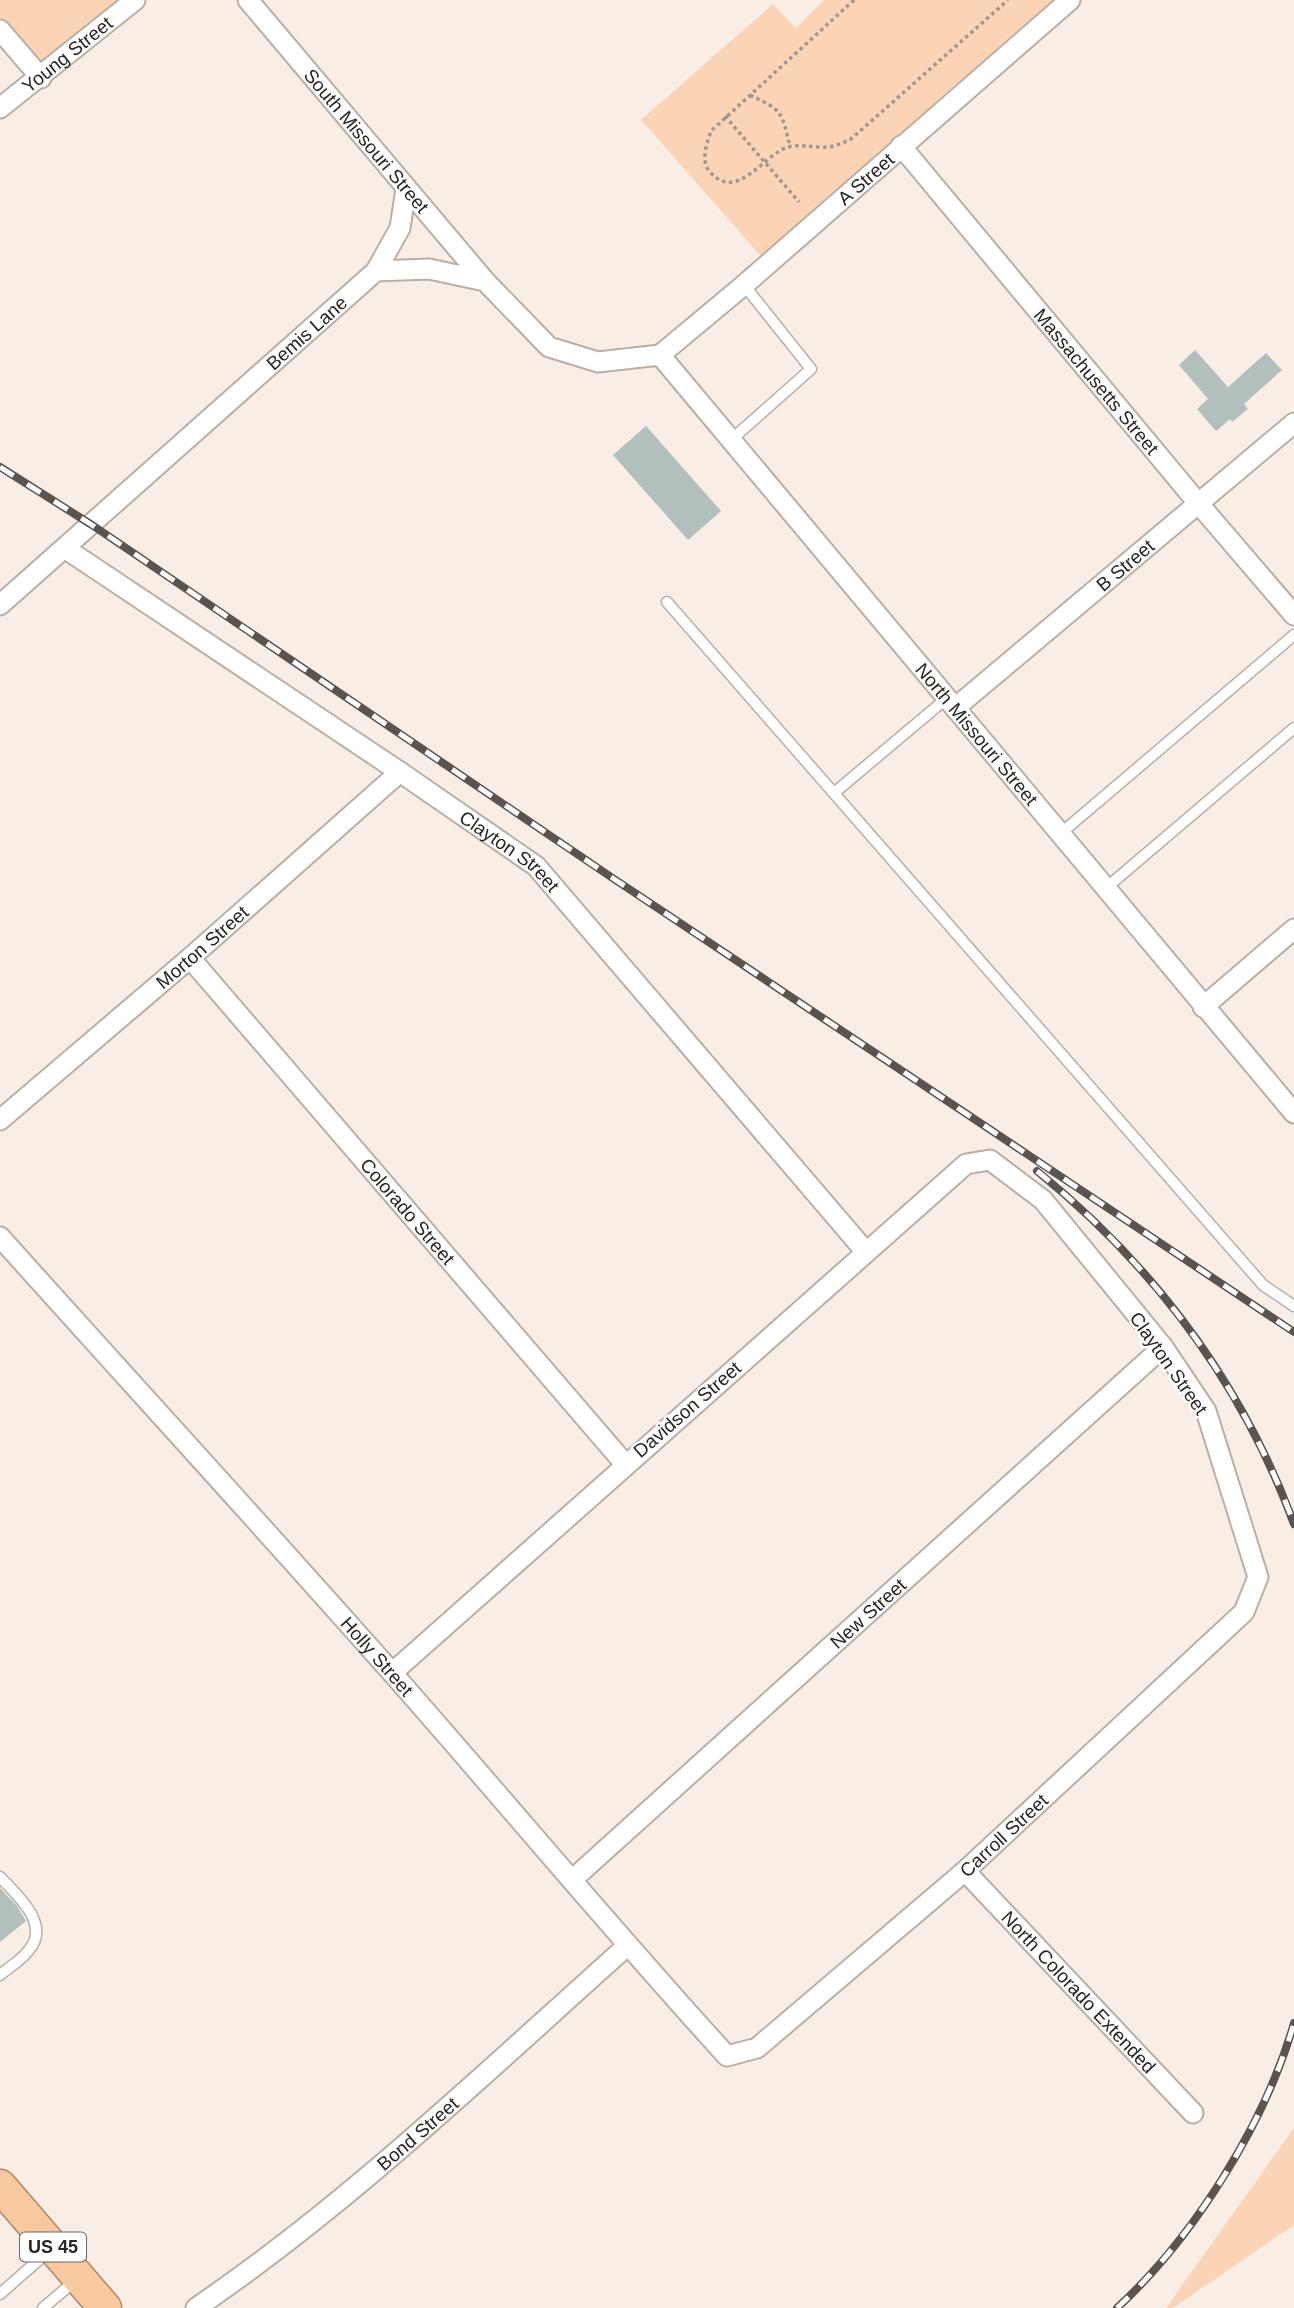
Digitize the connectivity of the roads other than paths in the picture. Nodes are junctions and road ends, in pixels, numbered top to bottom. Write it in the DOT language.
graph roads {
  1 [pos="135,0"];
  2 [pos="248,0"];
  3 [pos="1070,0"];
  4 [pos="0,30"];
  5 [pos="41,78"];
  6 [pos="0,108"];
  7 [pos="901,146"];
  8 [pos="406,189"];
  9 [pos="376,271"];
  10 [pos="485,281"];
  11 [pos="744,285"];
  12 [pos="660,355"];
  13 [pos="1294,423"];
  14 [pos="731,440"];
  15 [pos="1198,503"];
  16 [pos="65,549"];
  17 [pos="667,602"];
  18 [pos="0,606"];
  19 [pos="1294,615"];
  20 [pos="1294,635"];
  21 [pos="951,703"];
  22 [pos="1294,728"];
  23 [pos="400,772"];
  24 [pos="834,793"];
  25 [pos="1060,834"];
  26 [pos="1105,889"];
  27 [pos="1294,929"];
  28 [pos="190,958"];
  29 [pos="1203,1007"];
  30 [pos="1294,1113"];
  31 [pos="0,1119"];
  32 [pos="990,1160"];
  33 [pos="0,1237"];
  34 [pos="866,1252"];
  35 [pos="1294,1306"];
  36 [pos="1163,1347"];
  37 [pos="625,1464"];
  38 [pos="1244,1612"];
  39 [pos="392,1673"];
  40 [pos="965,1871"];
  41 [pos="0,1877"];
  42 [pos="573,1879"];
  43 [pos="627,1946"];
  44 [pos="0,1975"];
  45 [pos="757,2048"];
  46 [pos="1193,2113"];
  47 [pos="0,2186"];
  48 [pos="53,2248"];
  49 [pos="79,2278"];
  50 [pos="0,2294"];
  51 [pos="43,2308"];
  52 [pos="105,2308"];
  53 [pos="196,2308"];
  1 -- 5 [label="street, Young Street"];
  2 -- 8 [label="street, South Missouri Street"];
  3 -- 7 [label="street, A Street"];
  4 -- 5 [label="street"];
  5 -- 6 [label="street, Young Street"];
  7 -- 11 [label="street, A Street"];
  7 -- 15 [label="street, Massachusetts Street"];
  8 -- 9 [label="street, Bemis Lane"];
  8 -- 10 [label="street, South Missouri Street"];
  9 -- 10 [label="street"];
  9 -- 16 [label="street, Bemis Lane"];
  10 -- 12 [label="street"];
  11 -- 12 [label="street, A Street"];
  11 -- 14 [label="lane"];
  12 -- 14 [label="street, North Missouri Street"];
  13 -- 15 [label="street, B Street"];
  14 -- 21 [label="street, North Missouri Street"];
  15 -- 19 [label="street, Massachusetts Street"];
  15 -- 21 [label="street, B Street"];
  16 -- 18 [label="street, Bemis Lane"];
  16 -- 23 [label="street, Clayton Street"];
  17 -- 24 [label="lane"];
  20 -- 25 [label="lane"];
  21 -- 24 [label="lane"];
  21 -- 25 [label="street, North Missouri Street"];
  22 -- 26 [label="lane"];
  23 -- 28 [label="street, Morton Street"];
  23 -- 34 [label="street, Clayton Street"];
  24 -- 35 [label="lane"];
  25 -- 26 [label="street, North Missouri Street"];
  26 -- 29 [label="street, North Missouri Street"];
  27 -- 29 [label="street"];
  28 -- 31 [label="street, Morton Street"];
  28 -- 37 [label="street, Colorado Street"];
  29 -- 30 [label="street, North Missouri Street"];
  32 -- 34 [label="street, Davidson Street"];
  32 -- 36 [label="street, Clayton Street"];
  33 -- 39 [label="street, Holly Street"];
  34 -- 37 [label="street, Davidson Street"];
  36 -- 38 [label="street, Clayton Street"];
  36 -- 42 [label="street, New Street"];
  37 -- 39 [label="street, Davidson Street"];
  38 -- 40 [label="street, Carroll Street"];
  39 -- 42 [label="street, Holly Street"];
  40 -- 45 [label="street, Carroll Street"];
  40 -- 46 [label="street, North Colorado Extended"];
  41 -- 44 [label="lane"];
  42 -- 43 [label="street, Holly Street"];
  43 -- 45 [label="street, Holly Street"];
  43 -- 53 [label="street, Bond Street"];
  47 -- 48 [label="highway, US 45"];
  48 -- 49 [label="highway, US 45"];
  48 -- 50 [label="lane"];
  49 -- 51 [label="lane"];
  49 -- 52 [label="highway, US 45"];
}
